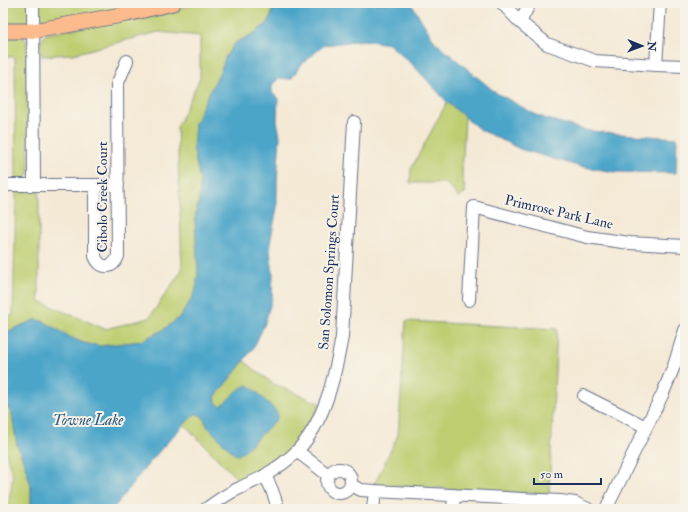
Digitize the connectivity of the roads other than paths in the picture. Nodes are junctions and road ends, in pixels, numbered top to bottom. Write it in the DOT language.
graph roads {
  1 [pos="33,3"];
  2 [pos="173,3"];
  3 [pos="502,3"];
  4 [pos="530,3"];
  5 [pos="660,3"];
  6 [pos="520,22"];
  7 [pos="34,31"];
  8 [pos="3,32"];
  9 [pos="127,61"];
  10 [pos="656,65"];
  11 [pos="685,66"];
  12 [pos="354,122"];
  13 [pos="3,185"];
  14 [pos="34,185"];
  15 [pos="118,185"];
  16 [pos="95,186"];
  17 [pos="685,246"];
  18 [pos="469,300"];
  19 [pos="685,330"];
  20 [pos="584,396"];
  21 [pos="646,428"];
  22 [pos="297,451"];
  23 [pos="328,475"];
  24 [pos="265,476"];
  25 [pos="351,485"];
  26 [pos="375,491"];
  27 [pos="454,495"];
  28 [pos="206,509"];
  29 [pos="278,509"];
  30 [pos="373,509"];
  31 [pos="454,509"];
  32 [pos="588,509"];
  33 [pos="606,509"];
  1 -- 7 [label="street"];
  2 -- 7 [label="main road"];
  3 -- 6 [label="street"];
  4 -- 6 [label="street"];
  5 -- 10 [label="street"];
  6 -- 10 [label="street"];
  7 -- 8 [label="main road"];
  7 -- 14 [label="street"];
  9 -- 15 [label="street, Cibolo Creek Court"];
  10 -- 11 [label="street"];
  12 -- 22 [label="street, San Solomon Springs Court"];
  13 -- 14 [label="street"];
  14 -- 16 [label="street"];
  15 -- 16 [label="street"];
  15 -- 16 [label="street, Cibolo Creek Court"];
  17 -- 18 [label="street, Primrose Park Lane"];
  19 -- 21 [label="street"];
  20 -- 21 [label="street"];
  21 -- 33 [label="street"];
  22 -- 23 [label="street"];
  22 -- 24 [label="street, San Solomon Springs Court"];
  23 -- 25 [label="street"];
  23 -- 25 [label="street"];
  24 -- 28 [label="street, San Solomon Springs Court"];
  24 -- 29 [label="street"];
  25 -- 26 [label="street"];
  26 -- 27 [label="street"];
  26 -- 30 [label="street"];
  27 -- 31 [label="street"];
  27 -- 32 [label="street"];
}
